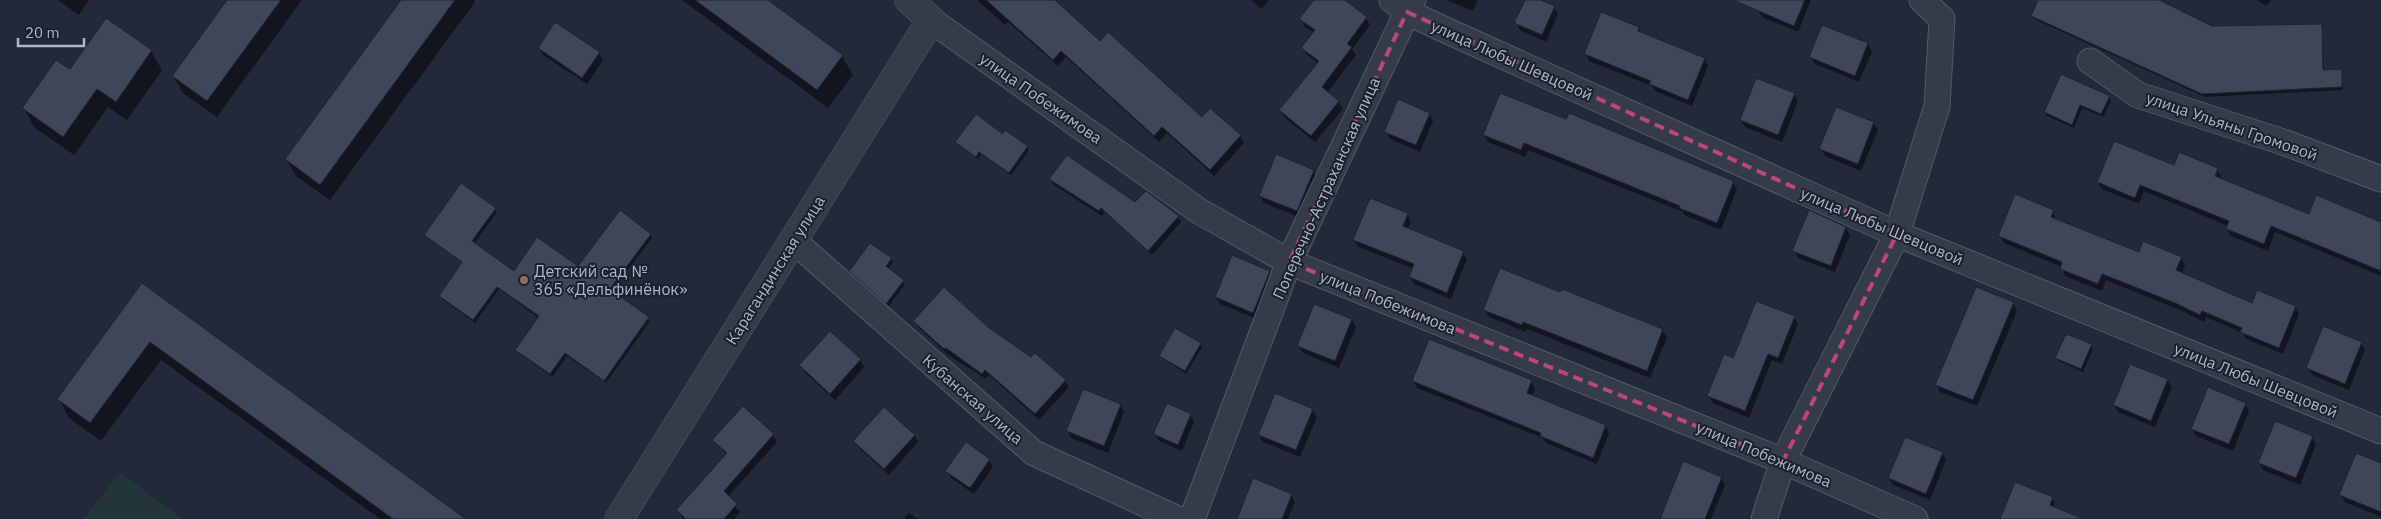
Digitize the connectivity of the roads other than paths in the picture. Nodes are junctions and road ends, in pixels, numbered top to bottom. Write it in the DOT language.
graph roads {
  1 [pos="909,0"];
  2 [pos="1922,0"];
  3 [pos="1404,4"];
  4 [pos="931,20"];
  5 [pos="2090,61"];
  6 [pos="2381,178"];
  7 [pos="1896,234"];
  8 [pos="794,241"];
  9 [pos="1289,262"];
  10 [pos="2381,431"];
  11 [pos="1783,461"];
  12 [pos="619,519"];
  13 [pos="1178,519"];
  14 [pos="1192,519"];
  15 [pos="1764,519"];
  16 [pos="1915,519"];
  1 -- 4 [label="street, улица Побежимова"];
  2 -- 7 [label="street"];
  3 -- 7 [label="street, улица Любы Шевцовой"];
  3 -- 9 [label="street, Поперечно-Астраханская улица"];
  4 -- 8 [label="street, Карагандинская улица"];
  4 -- 9 [label="street, улица Побежимова"];
  5 -- 6 [label="street, улица Ульяны Громовой"];
  7 -- 10 [label="street, улица Любы Шевцовой"];
  7 -- 11 [label="street"];
  8 -- 12 [label="street, Карагандинская улица"];
  8 -- 13 [label="street, Кубанская улица"];
  9 -- 11 [label="street, улица Побежимова"];
  9 -- 14 [label="street, Поперечно-Астраханская улица"];
  11 -- 15 [label="street"];
  11 -- 16 [label="street, улица Побежимова"];
}
